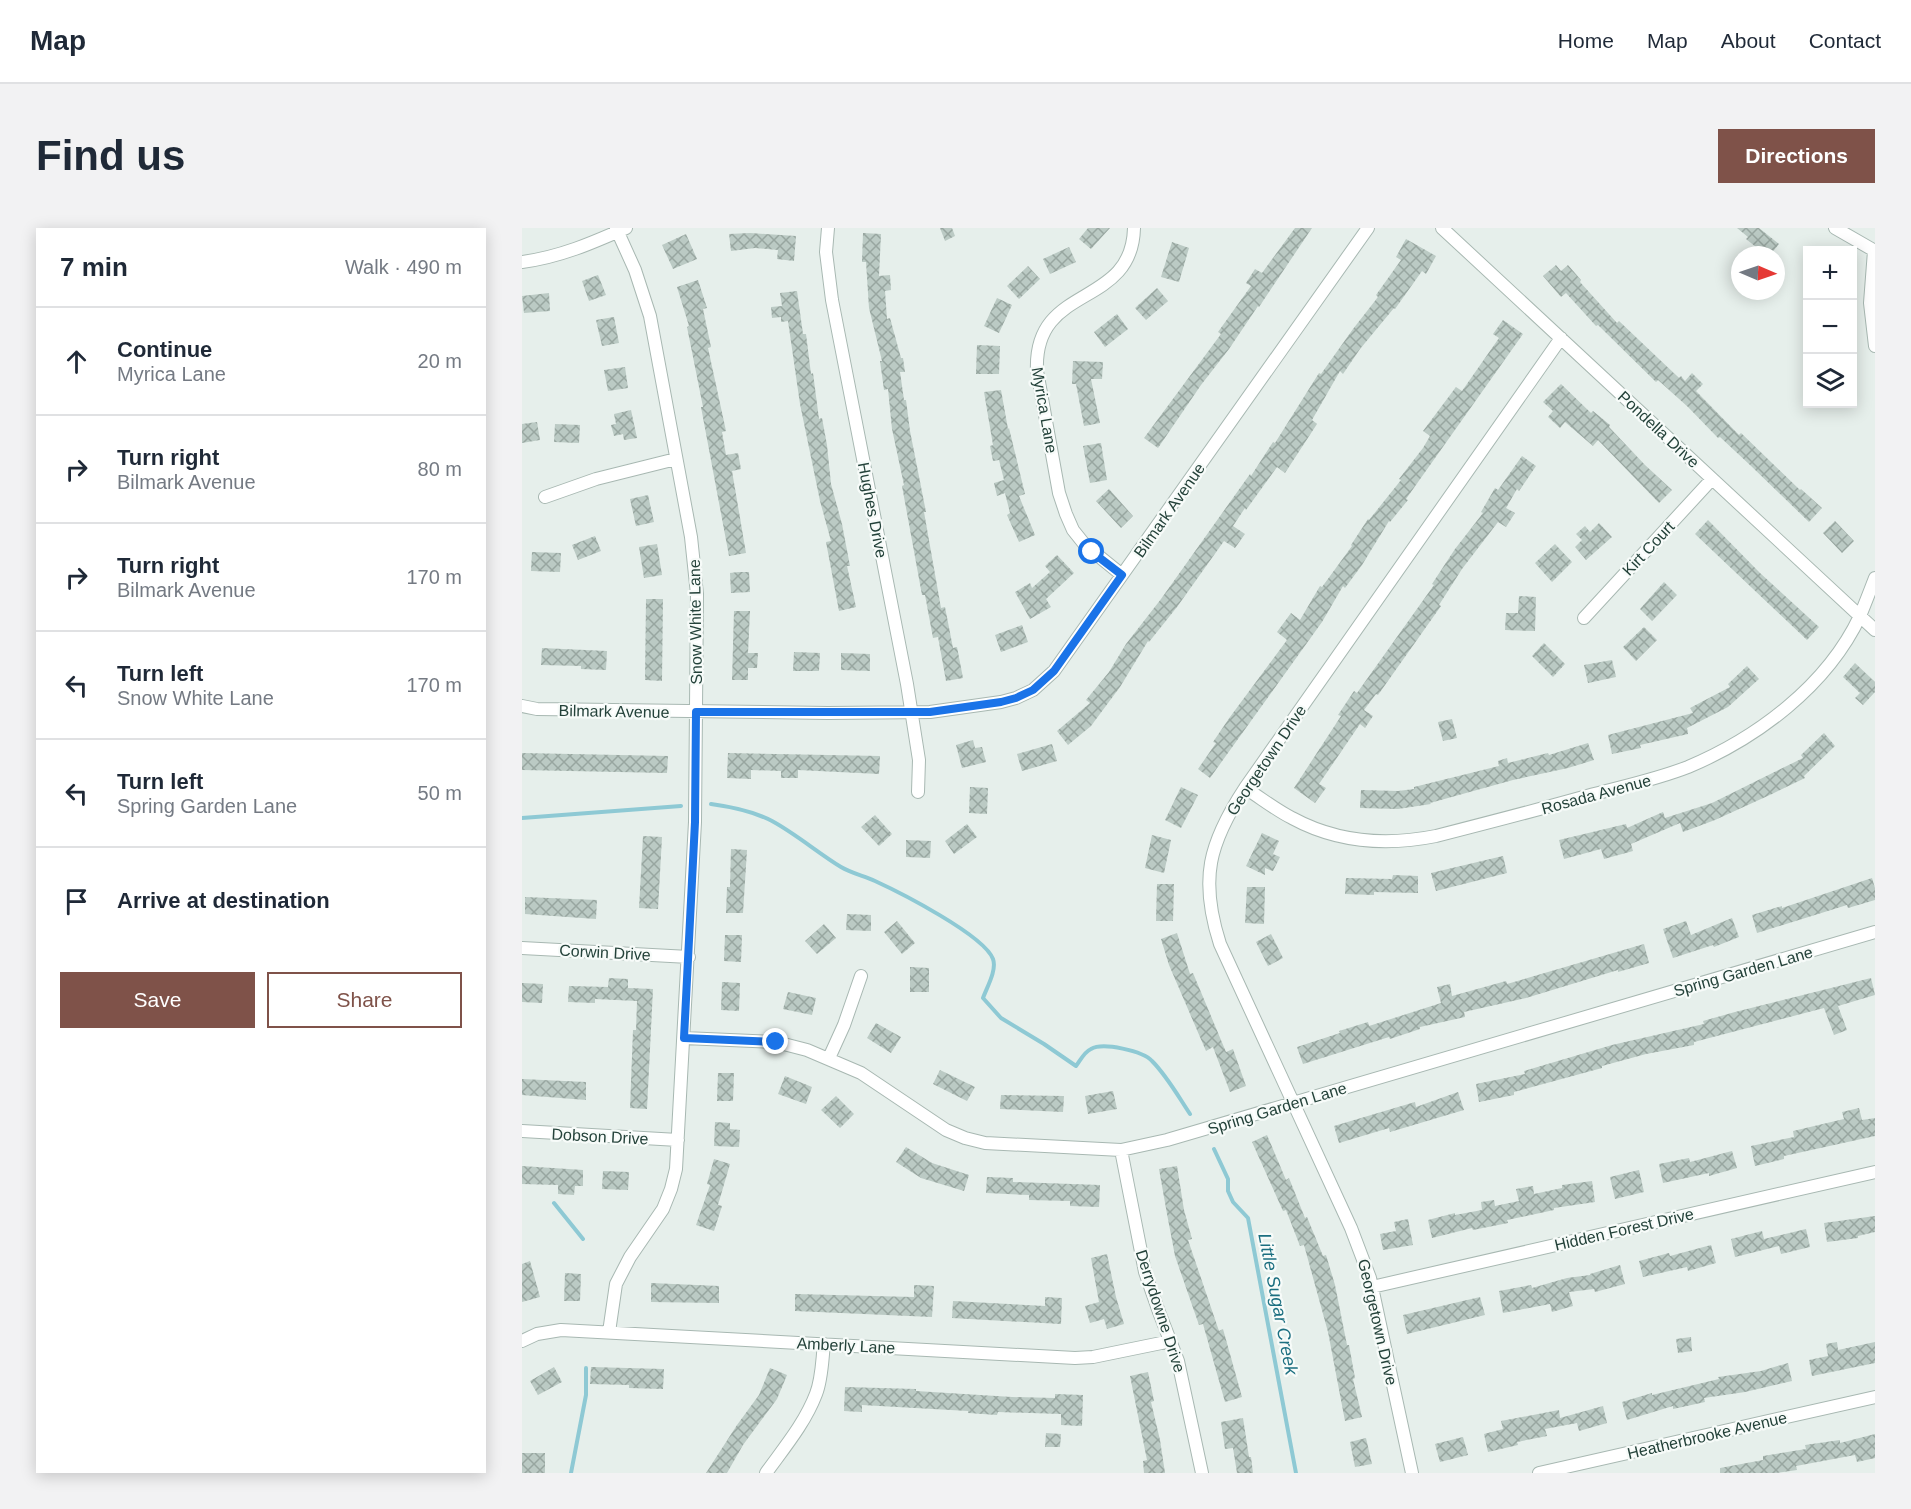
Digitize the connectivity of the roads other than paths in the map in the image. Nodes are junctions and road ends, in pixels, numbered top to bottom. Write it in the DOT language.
graph roads {
  1 [pos="828,228"];
  2 [pos="1134,228"];
  3 [pos="1368,228"];
  4 [pos="1442,228"];
  5 [pos="1835,228"];
  6 [pos="620,229"];
  7 [pos="1875,251"];
  8 [pos="522,262"];
  9 [pos="1561,338"];
  10 [pos="1875,346"];
  11 [pos="676,459"];
  12 [pos="1712,479"];
  13 [pos="545,497"];
  14 [pos="1122,575"];
  15 [pos="1875,578"];
  16 [pos="1860,616"];
  17 [pos="1584,618"];
  18 [pos="1875,630"];
  19 [pos="522,706"];
  20 [pos="696,712"];
  21 [pos="911,712"];
  22 [pos="1245,788"];
  23 [pos="918,792"];
  24 [pos="1875,932"];
  25 [pos="522,948"];
  26 [pos="689,957"];
  27 [pos="861,976"];
  28 [pos="684,1038"];
  29 [pos="829,1058"];
  30 [pos="1294,1102"];
  31 [pos="522,1131"];
  32 [pos="678,1140"];
  33 [pos="1121,1150"];
  34 [pos="1875,1172"];
  35 [pos="1372,1287"];
  36 [pos="609,1332"];
  37 [pos="522,1341"];
  38 [pos="1171,1341"];
  39 [pos="824,1344"];
  40 [pos="1875,1397"];
  41 [pos="766,1473"];
  42 [pos="1202,1473"];
  43 [pos="1412,1473"];
  44 [pos="1539,1473"];
  1 -- 21 [label="street, Hughes Drive"];
  2 -- 14 [label="street, Myrica Lane"];
  3 -- 14 [label="street, Bilmark Avenue"];
  4 -- 9 [label="street, Pondella Drive"];
  5 -- 7 [label="street"];
  6 -- 8 [label="street"];
  6 -- 11 [label="street, Snow White Lane"];
  7 -- 10 [label="street"];
  9 -- 12 [label="street, Pondella Drive"];
  9 -- 22 [label="street, Georgetown Drive"];
  11 -- 13 [label="street"];
  11 -- 20 [label="street, Snow White Lane"];
  12 -- 16 [label="street, Pondella Drive"];
  12 -- 17 [label="street, Kirt Court"];
  14 -- 21 [label="street, Bilmark Avenue"];
  15 -- 16 [label="street, Rosada Avenue"];
  16 -- 18 [label="street, Pondella Drive"];
  16 -- 22 [label="street, Rosada Avenue"];
  19 -- 20 [label="street, Bilmark Avenue"];
  20 -- 21 [label="street, Bilmark Avenue"];
  20 -- 26 [label="street, Snow White Lane"];
  21 -- 23 [label="street, Hughes Drive"];
  22 -- 30 [label="street, Georgetown Drive"];
  24 -- 30 [label="street, Spring Garden Lane"];
  25 -- 26 [label="street, Corwin Drive"];
  26 -- 28 [label="street, Snow White Lane"];
  27 -- 29 [label="street"];
  28 -- 29 [label="street, Spring Garden Lane"];
  28 -- 32 [label="street, Snow White Lane"];
  29 -- 33 [label="street, Spring Garden Lane"];
  30 -- 33 [label="street, Spring Garden Lane"];
  30 -- 35 [label="street, Georgetown Drive"];
  31 -- 32 [label="street, Dobson Drive"];
  32 -- 36 [label="street, Snow White Lane"];
  33 -- 38 [label="street, Derrydowne Drive"];
  34 -- 35 [label="street, Hidden Forest Drive"];
  35 -- 43 [label="street, Georgetown Drive"];
  36 -- 37 [label="street, Amberly Lane"];
  36 -- 39 [label="street, Amberly Lane"];
  38 -- 39 [label="street, Amberly Lane"];
  38 -- 42 [label="street, Derrydowne Drive"];
  39 -- 41 [label="street"];
  40 -- 44 [label="street, Heatherbrooke Avenue"];
}
